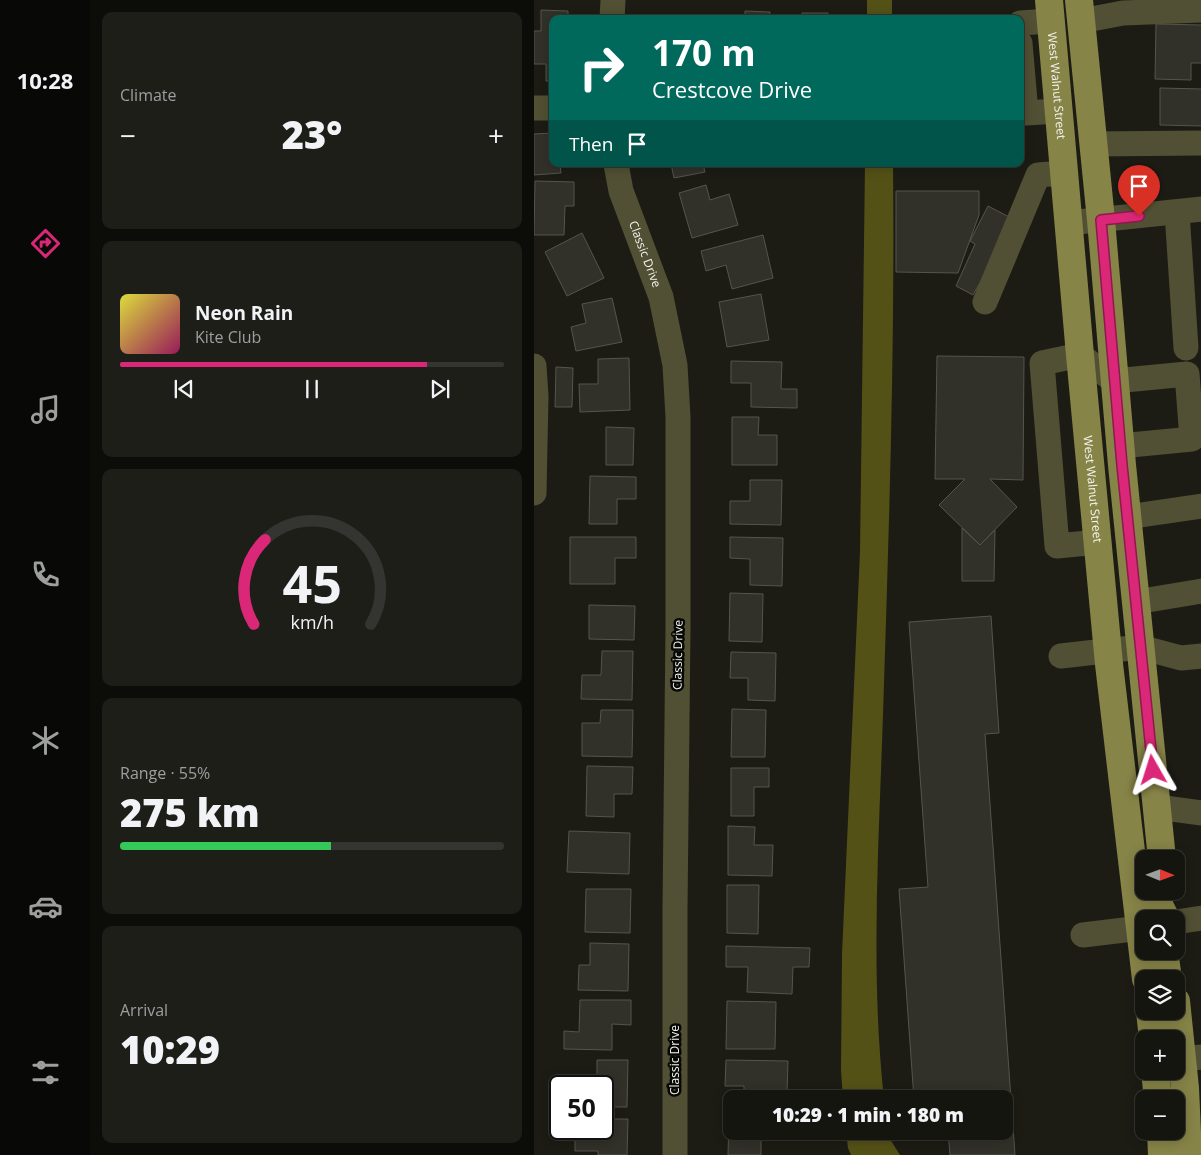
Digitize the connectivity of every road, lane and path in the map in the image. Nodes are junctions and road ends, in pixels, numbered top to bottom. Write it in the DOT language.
graph roads {
  1 [pos="613,0"];
  2 [pos="1080,10"];
  3 [pos="1201,10"];
  4 [pos="1050,11"];
  5 [pos="612,15"];
  6 [pos="1024,22"];
  7 [pos="1024,90"];
  8 [pos="534,108"];
  9 [pos="549,108"];
  10 [pos="1058,111"];
  11 [pos="1201,143"];
  12 [pos="1093,144"];
  13 [pos="617,167"];
  14 [pos="1063,173"];
  15 [pos="1201,208"];
  16 [pos="1177,212"];
  17 [pos="1101,220"];
  18 [pos="1068,223"];
  19 [pos="1191,263"];
  20 [pos="985,302"];
  21 [pos="1186,348"];
  22 [pos="1080,356"];
  23 [pos="534,366"];
  24 [pos="1114,380"];
  25 [pos="1120,446"];
  26 [pos="534,493"];
  27 [pos="1201,506"];
  28 [pos="1127,517"];
  29 [pos="1098,542"];
  30 [pos="1201,591"];
  31 [pos="1136,602"];
  32 [pos="1140,647"];
  33 [pos="1108,651"];
  34 [pos="1061,656"];
  35 [pos="1201,656"];
  36 [pos="1125,798"];
  37 [pos="1157,807"];
  38 [pos="1201,813"];
  39 [pos="1151,850"];
  40 [pos="1161,850"];
  41 [pos="1140,910"];
  42 [pos="1201,918"];
  43 [pos="1185,921"];
  44 [pos="1135,929"];
  45 [pos="1084,935"];
  46 [pos="1175,1020"];
  47 [pos="1180,1020"];
  48 [pos="1188,1055"];
  49 [pos="1161,1140"];
  50 [pos="675,1155"];
  51 [pos="1162,1155"];
  52 [pos="1188,1155"];
  1 -- 5 [label="street"];
  2 -- 3 [label="street"];
  2 -- 12 [label="main road"];
  4 -- 6 [label="street"];
  4 -- 10 [label="main road, West Walnut Street"];
  7 -- 10 [label="street"];
  8 -- 9 [label="street"];
  10 -- 14 [label="main road, West Walnut Street"];
  11 -- 12 [label="street"];
  12 -- 17 [label="main road"];
  13 -- 50 [label="street, Classic Drive"];
  14 -- 18 [label="main road, West Walnut Street"];
  14 -- 20 [label="street"];
  15 -- 16 [label="street"];
  16 -- 17 [label="street"];
  16 -- 19 [label="street"];
  17 -- 18 [label="street"];
  17 -- 24 [label="main road"];
  18 -- 22 [label="main road, West Walnut Street"];
  19 -- 21 [label="street"];
  22 -- 24 [label="street"];
  22 -- 29 [label="main road, West Walnut Street"];
  22 -- 29 [label="street"];
  23 -- 26 [label="street"];
  24 -- 25 [label="main road"];
  24 -- 25 [label="street"];
  25 -- 28 [label="main road"];
  27 -- 28 [label="street"];
  28 -- 31 [label="main road"];
  29 -- 33 [label="main road, West Walnut Street"];
  30 -- 31 [label="street"];
  31 -- 32 [label="main road"];
  32 -- 33 [label="street"];
  32 -- 35 [label="street"];
  32 -- 37 [label="main road"];
  33 -- 34 [label="street"];
  33 -- 36 [label="main road, West Walnut Street"];
  36 -- 39 [label="main road"];
  36 -- 41 [label="main road, West Walnut Street"];
  37 -- 38 [label="street"];
  37 -- 40 [label="main road"];
  42 -- 43 [label="street"];
  44 -- 45 [label="street"];
  46 -- 48 [label="main road"];
  47 -- 48 [label="main road"];
  48 -- 52 [label="main road"];
  49 -- 51 [label="main road"];
}
